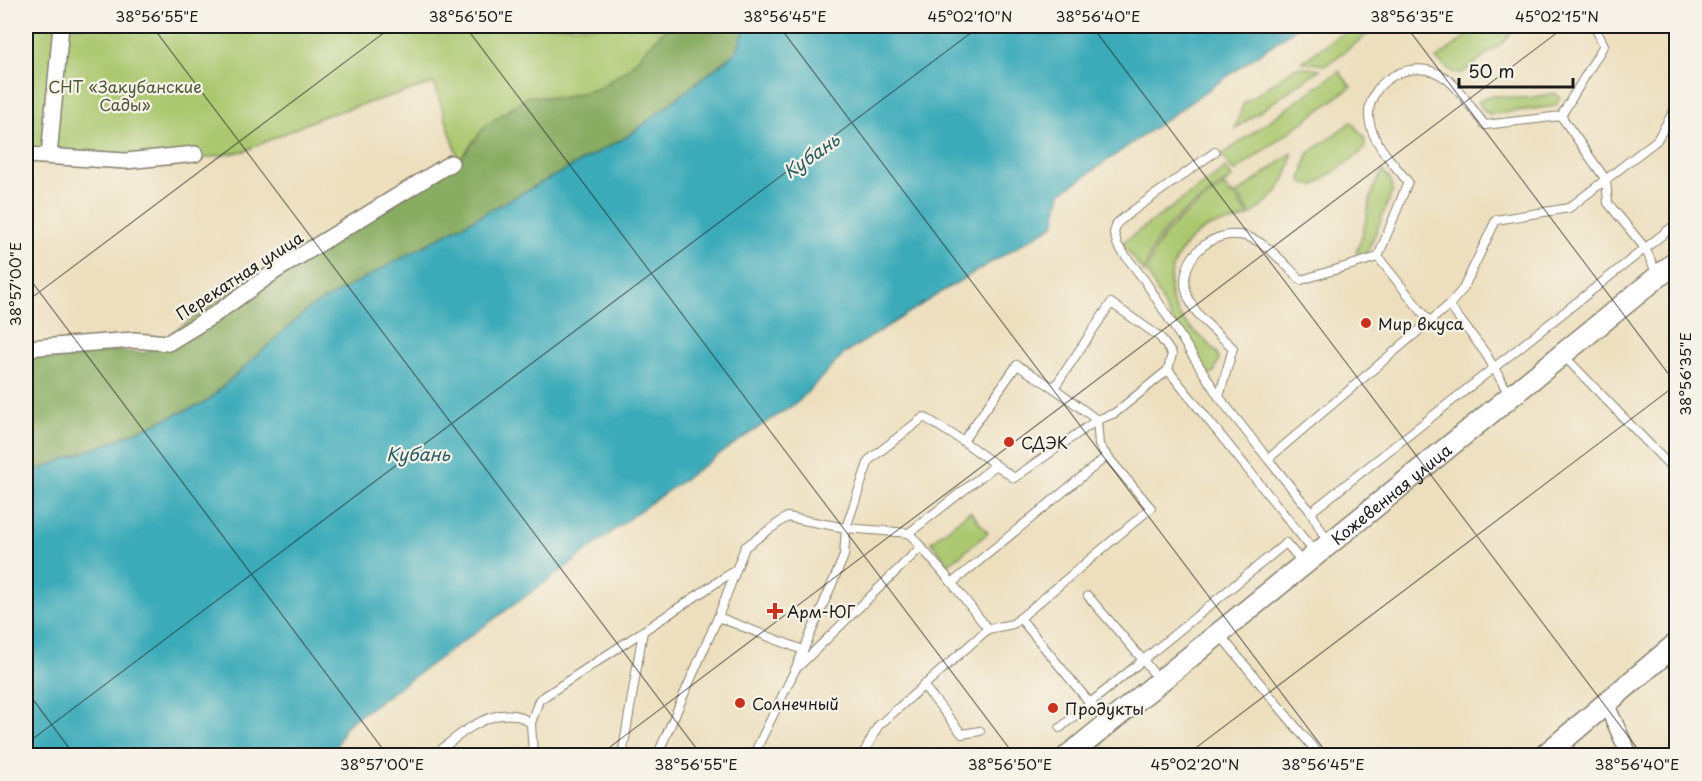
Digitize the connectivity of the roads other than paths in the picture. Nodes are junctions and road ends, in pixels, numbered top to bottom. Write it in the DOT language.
graph roads {
  1 [pos="61,26"];
  2 [pos="1594,26"];
  3 [pos="1677,107"];
  4 [pos="1561,116"];
  5 [pos="50,150"];
  6 [pos="1215,152"];
  7 [pos="195,154"];
  8 [pos="26,155"];
  9 [pos="451,164"];
  10 [pos="1606,180"];
  11 [pos="1677,224"];
  12 [pos="1645,248"];
  13 [pos="1378,258"];
  14 [pos="1677,262"];
  15 [pos="1658,277"];
  16 [pos="1449,305"];
  17 [pos="1429,321"];
  18 [pos="26,348"];
  19 [pos="1563,355"];
  20 [pos="1495,368"];
  21 [pos="1168,370"];
  22 [pos="1054,388"];
  23 [pos="1219,397"];
  24 [pos="1511,397"];
  25 [pos="1097,420"];
  26 [pos="963,441"];
  27 [pos="1107,456"];
  28 [pos="1268,459"];
  29 [pos="996,465"];
  30 [pos="1677,472"];
  31 [pos="1311,512"];
  32 [pos="846,528"];
  33 [pos="909,533"];
  34 [pos="921,547"];
  35 [pos="1316,554"];
  36 [pos="734,572"];
  37 [pos="952,583"];
  38 [pos="1088,596"];
  39 [pos="718,616"];
  40 [pos="1020,618"];
  41 [pos="988,629"];
  42 [pos="642,631"];
  43 [pos="1218,633"];
  44 [pos="1677,644"];
  45 [pos="803,650"];
  46 [pos="1143,660"];
  47 [pos="795,670"];
  48 [pos="1160,681"];
  49 [pos="923,686"];
  50 [pos="1090,703"];
  51 [pos="1606,704"];
  52 [pos="531,723"];
  53 [pos="1108,723"];
  54 [pos="1060,728"];
  55 [pos="980,731"];
  56 [pos="434,756"];
  57 [pos="533,756"];
  58 [pos="622,756"];
  59 [pos="657,756"];
  60 [pos="753,756"];
  61 [pos="862,756"];
  62 [pos="1068,756"];
  63 [pos="1320,756"];
  64 [pos="1544,756"];
  65 [pos="1630,756"];
  1 -- 5 [label="street"];
  2 -- 4 [label="lane"];
  3 -- 10 [label="lane"];
  4 -- 10 [label="lane"];
  4 -- 13 [label="lane"];
  5 -- 7 [label="street"];
  5 -- 8 [label="street"];
  6 -- 23 [label="lane"];
  9 -- 18 [label="street, Перекатная улица"];
  10 -- 12 [label="lane"];
  10 -- 16 [label="lane"];
  11 -- 12 [label="lane"];
  12 -- 15 [label="lane"];
  12 -- 20 [label="lane"];
  13 -- 17 [label="lane"];
  13 -- 23 [label="lane"];
  14 -- 15 [label="main road, Кожевенная улица"];
  15 -- 19 [label="main road, Кожевенная улица"];
  16 -- 17 [label="lane"];
  16 -- 20 [label="lane"];
  17 -- 28 [label="lane"];
  19 -- 24 [label="main road, Кожевенная улица"];
  19 -- 30 [label="lane"];
  20 -- 24 [label="lane"];
  20 -- 31 [label="lane"];
  21 -- 22 [label="lane"];
  21 -- 25 [label="lane"];
  21 -- 35 [label="lane"];
  22 -- 25 [label="lane"];
  22 -- 26 [label="lane"];
  23 -- 28 [label="lane"];
  24 -- 35 [label="main road, Кожевенная улица"];
  25 -- 27 [label="lane"];
  25 -- 29 [label="lane"];
  26 -- 29 [label="lane"];
  26 -- 32 [label="lane"];
  27 -- 37 [label="lane"];
  27 -- 40 [label="lane"];
  28 -- 31 [label="lane"];
  29 -- 33 [label="lane"];
  31 -- 35 [label="lane"];
  32 -- 33 [label="lane"];
  32 -- 36 [label="lane"];
  32 -- 45 [label="lane"];
  33 -- 34 [label="lane"];
  34 -- 37 [label="lane"];
  34 -- 47 [label="lane"];
  35 -- 43 [label="main road, Кожевенная улица"];
  35 -- 46 [label="lane"];
  36 -- 39 [label="lane"];
  36 -- 42 [label="lane"];
  37 -- 41 [label="lane"];
  38 -- 46 [label="lane"];
  39 -- 45 [label="lane"];
  39 -- 59 [label="lane"];
  40 -- 41 [label="lane"];
  40 -- 50 [label="lane"];
  41 -- 49 [label="lane"];
  42 -- 52 [label="lane"];
  42 -- 58 [label="lane"];
  43 -- 48 [label="main road, Кожевенная улица"];
  43 -- 63 [label="lane"];
  44 -- 51 [label="main road"];
  45 -- 47 [label="lane"];
  46 -- 48 [label="lane"];
  46 -- 50 [label="lane"];
  47 -- 60 [label="lane"];
  48 -- 53 [label="main road, Кожевенная улица"];
  49 -- 55 [label="lane"];
  49 -- 61 [label="lane"];
  50 -- 53 [label="lane"];
  50 -- 54 [label="lane"];
  51 -- 64 [label="main road"];
  51 -- 65 [label="street"];
  52 -- 56 [label="lane"];
  52 -- 57 [label="lane"];
  53 -- 62 [label="main road, Кожевенная улица"];
}
